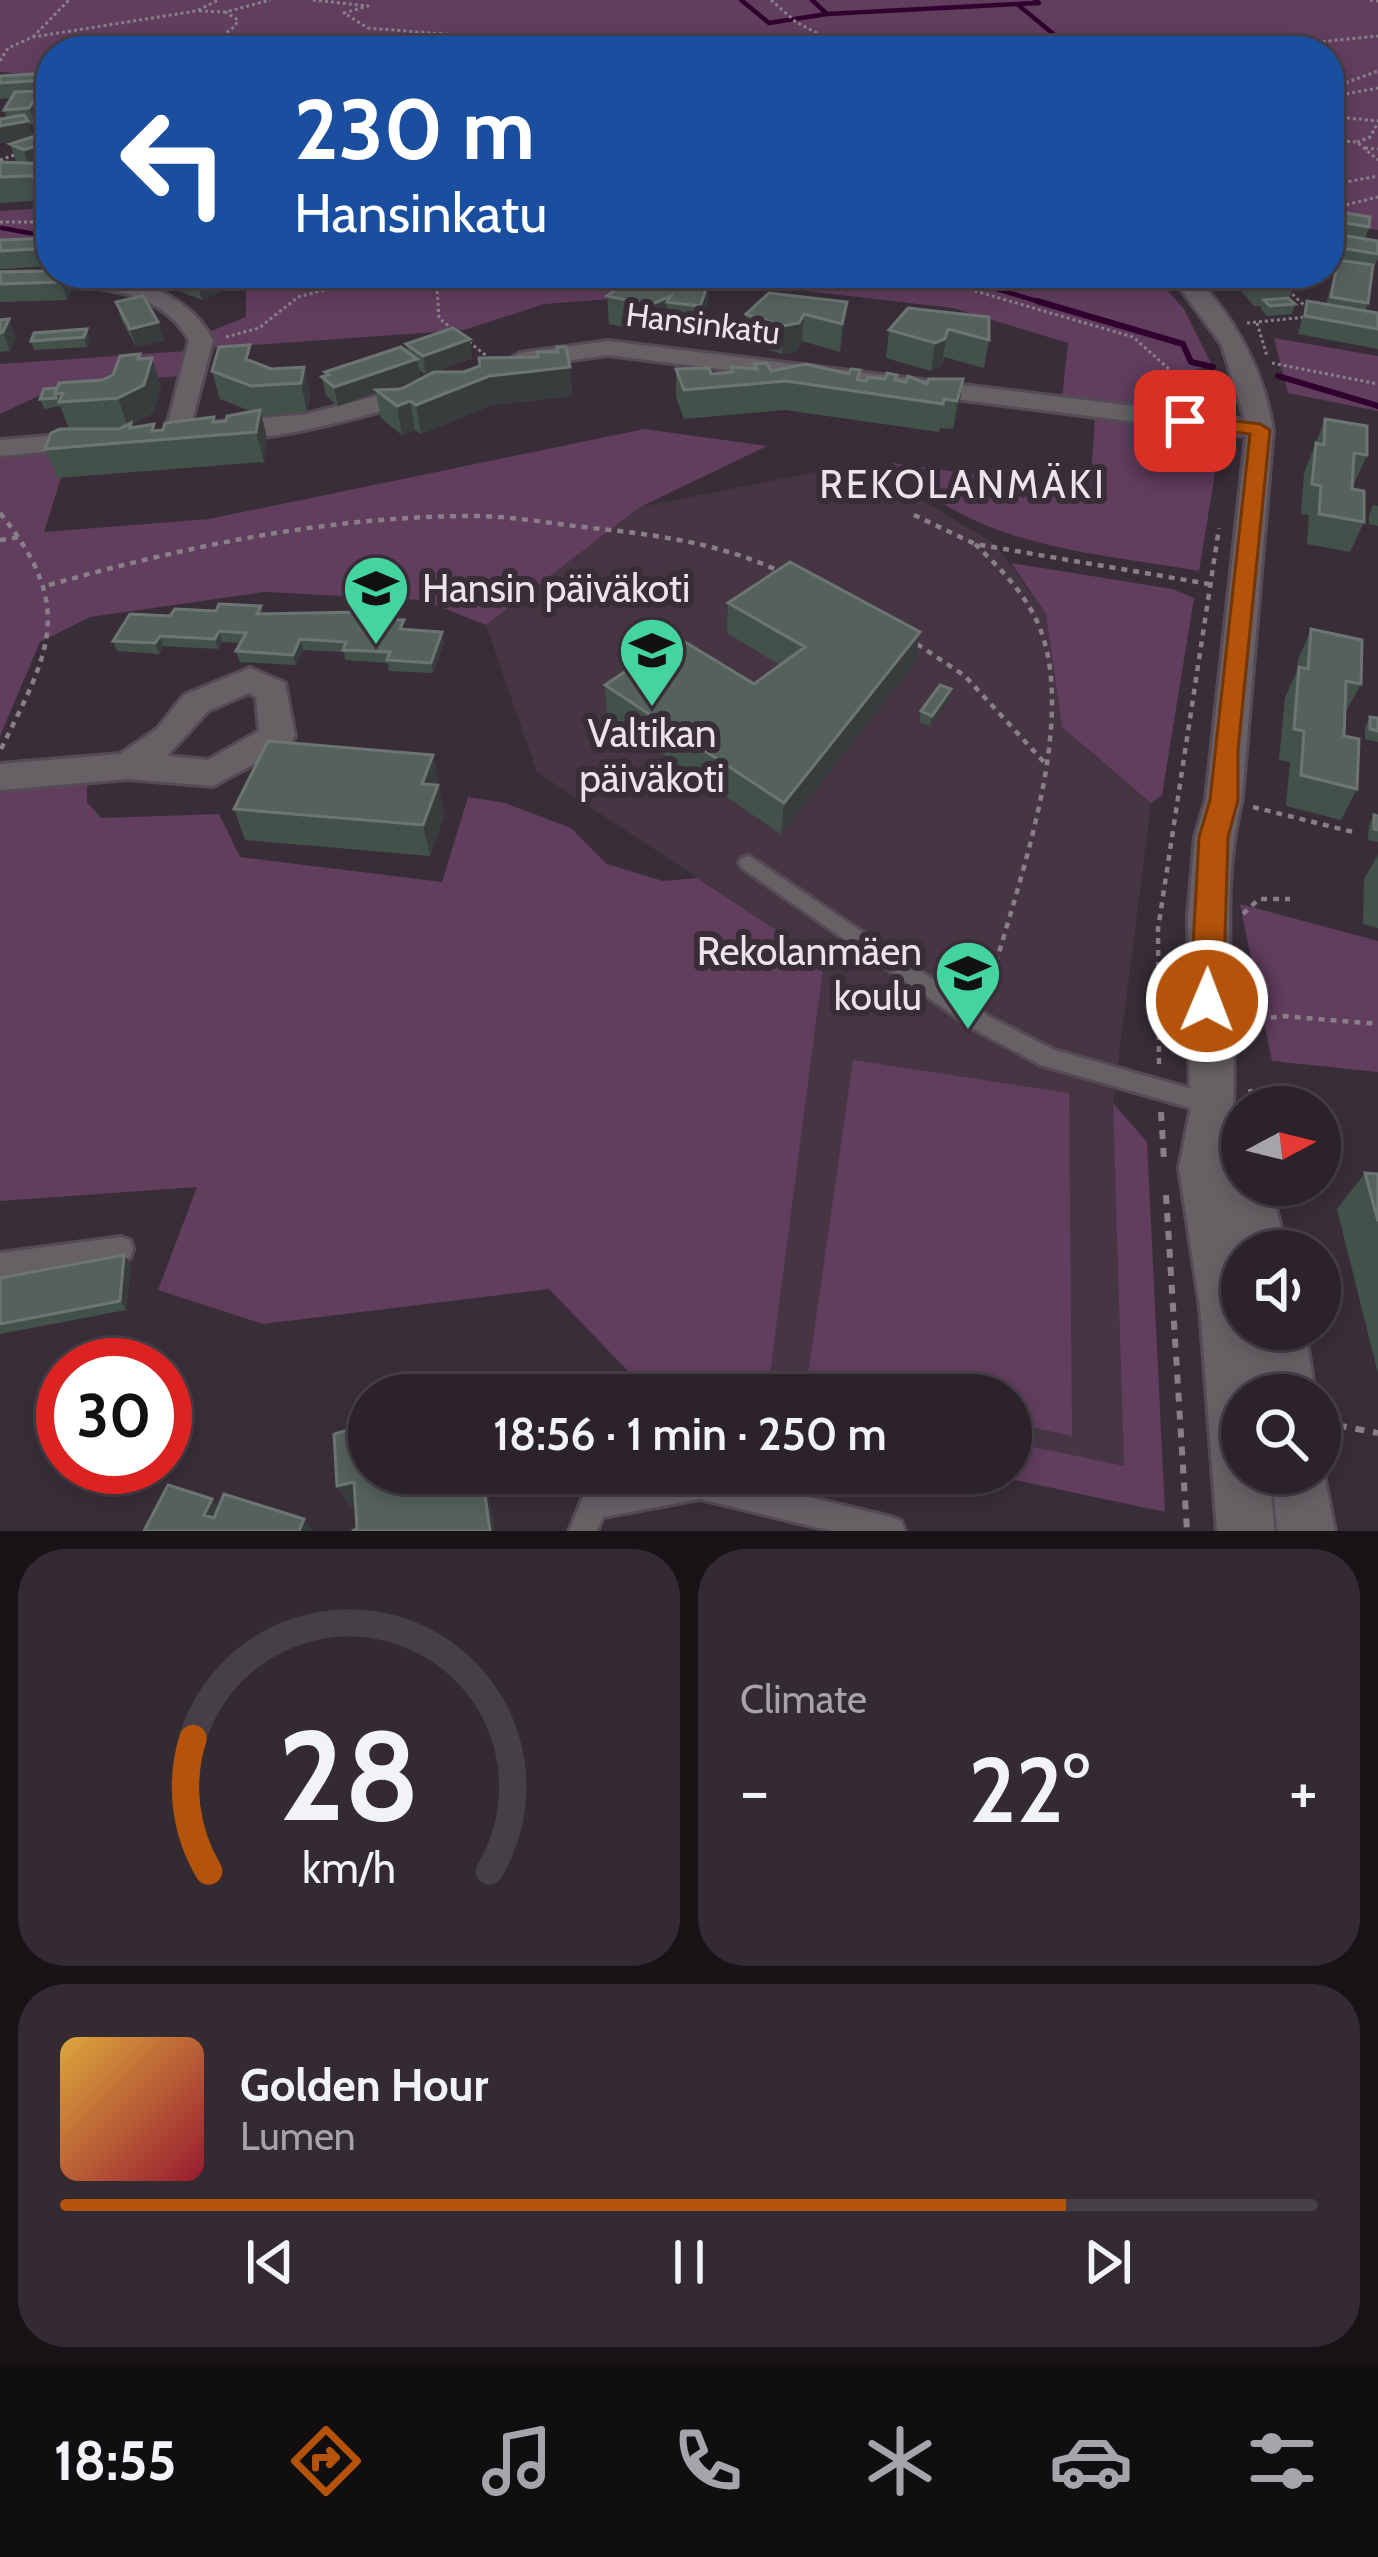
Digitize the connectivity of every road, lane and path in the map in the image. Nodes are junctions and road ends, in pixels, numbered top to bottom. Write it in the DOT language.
graph roads {
  1 [pos="69,0"];
  2 [pos="219,0"];
  3 [pos="270,0"];
  4 [pos="314,0"];
  5 [pos="771,0"];
  6 [pos="1370,0"];
  7 [pos="1378,1"];
  8 [pos="196,10"];
  9 [pos="226,12"];
  10 [pos="458,35"];
  11 [pos="39,36"];
  12 [pos="223,36"];
  13 [pos="462,36"];
  14 [pos="822,36"];
  15 [pos="1378,36"];
  16 [pos="33,37"];
  17 [pos="36,37"];
  18 [pos="1344,39"];
  19 [pos="0,61"];
  20 [pos="1378,71"];
  21 [pos="1344,83"];
  22 [pos="1378,88"];
  23 [pos="1344,96"];
  24 [pos="1344,116"];
  25 [pos="1378,122"];
  26 [pos="1344,141"];
  27 [pos="1357,142"];
  28 [pos="1365,148"];
  29 [pos="1378,149"];
  30 [pos="30,150"];
  31 [pos="0,160"];
  32 [pos="1378,160"];
  33 [pos="1378,176"];
  34 [pos="1344,182"];
  35 [pos="1378,197"];
  36 [pos="1344,205"];
  37 [pos="0,222"];
  38 [pos="36,222"];
  39 [pos="36,278"];
  40 [pos="0,280"];
  41 [pos="126,288"];
  42 [pos="332,288"];
  43 [pos="437,288"];
  44 [pos="965,288"];
  45 [pos="1193,288"];
  46 [pos="1286,288"];
  47 [pos="1256,322"];
  48 [pos="1225,326"];
  49 [pos="201,340"];
  50 [pos="1266,356"];
  51 [pos="1270,363"];
  52 [pos="498,365"];
  53 [pos="1378,384"];
  54 [pos="439,386"];
  55 [pos="1230,398"];
  56 [pos="1260,430"];
  57 [pos="113,439"];
  58 [pos="0,448"];
  59 [pos="0,513"];
  60 [pos="914,515"];
  61 [pos="21,537"];
  62 [pos="0,540"];
  63 [pos="976,544"];
  64 [pos="782,573"];
  65 [pos="49,585"];
  66 [pos="1244,591"];
  67 [pos="900,635"];
  68 [pos="0,751"];
  69 [pos="1044,762"];
  70 [pos="128,766"];
  71 [pos="0,778"];
  72 [pos="1241,804"];
  73 [pos="1353,832"];
  74 [pos="749,863"];
  75 [pos="1290,899"];
  76 [pos="1238,919"];
  77 [pos="980,1022"];
  78 [pos="1236,1023"];
  79 [pos="1378,1024"];
  80 [pos="1212,1108"];
  81 [pos="1221,1127"];
  82 [pos="121,1249"];
  83 [pos="0,1265"];
  84 [pos="1341,1426"];
  85 [pos="1378,1433"];
  86 [pos="1302,1494"];
  87 [pos="584,1531"];
  88 [pos="891,1531"];
  89 [pos="1246,1531"];
  90 [pos="1306,1531"];
  1 -- 16 [label="path"];
  2 -- 8 [label="path"];
  3 -- 9 [label="path"];
  4 -- 10 [label="path"];
  5 -- 14 [label="path"];
  6 -- 7 [label="path"];
  8 -- 9 [label="path"];
  8 -- 11 [label="path"];
  9 -- 12 [label="path"];
  10 -- 13 [label="path"];
  15 -- 18 [label="path"];
  16 -- 17 [label="path"];
  16 -- 19 [label="path"];
  20 -- 21 [label="path"];
  22 -- 23 [label="path"];
  24 -- 25 [label="path"];
  25 -- 27 [label="path"];
  26 -- 27 [label="path"];
  27 -- 28 [label="path"];
  28 -- 29 [label="path"];
  28 -- 32 [label="path"];
  30 -- 31 [label="path"];
  33 -- 34 [label="path"];
  35 -- 36 [label="path"];
  37 -- 38 [label="path"];
  39 -- 40 [label="street"];
  41 -- 49 [label="street"];
  42 -- 49 [label="path"];
  43 -- 52 [label="path"];
  44 -- 55 [label="path"];
  45 -- 48 [label="street"];
  46 -- 47 [label="path"];
  47 -- 48 [label="path"];
  47 -- 50 [label="path"];
  48 -- 56 [label="street"];
  49 -- 54 [label="street"];
  51 -- 53 [label="path"];
  52 -- 56 [label="street, Hansinkatu"];
  56 -- 66 [label="street"];
  57 -- 58 [label="street"];
  59 -- 61 [label="path"];
  60 -- 63 [label="path"];
  61 -- 62 [label="path"];
  61 -- 65 [label="path"];
  63 -- 66 [label="path"];
  63 -- 69 [label="path"];
  64 -- 65 [label="path"];
  65 -- 68 [label="path"];
  66 -- 80 [label="street"];
  67 -- 69 [label="path"];
  69 -- 77 [label="path"];
  70 -- 71 [label="street"];
  72 -- 73 [label="path"];
  74 -- 77 [label="lane"];
  75 -- 76 [label="path"];
  77 -- 80 [label="lane"];
  78 -- 79 [label="path"];
  80 -- 81 [label="street"];
  80 -- 89 [label="street"];
  82 -- 83 [label="lane"];
  84 -- 85 [label="path"];
  86 -- 90 [label="street"];
  87 -- 88 [label="lane"];
}
